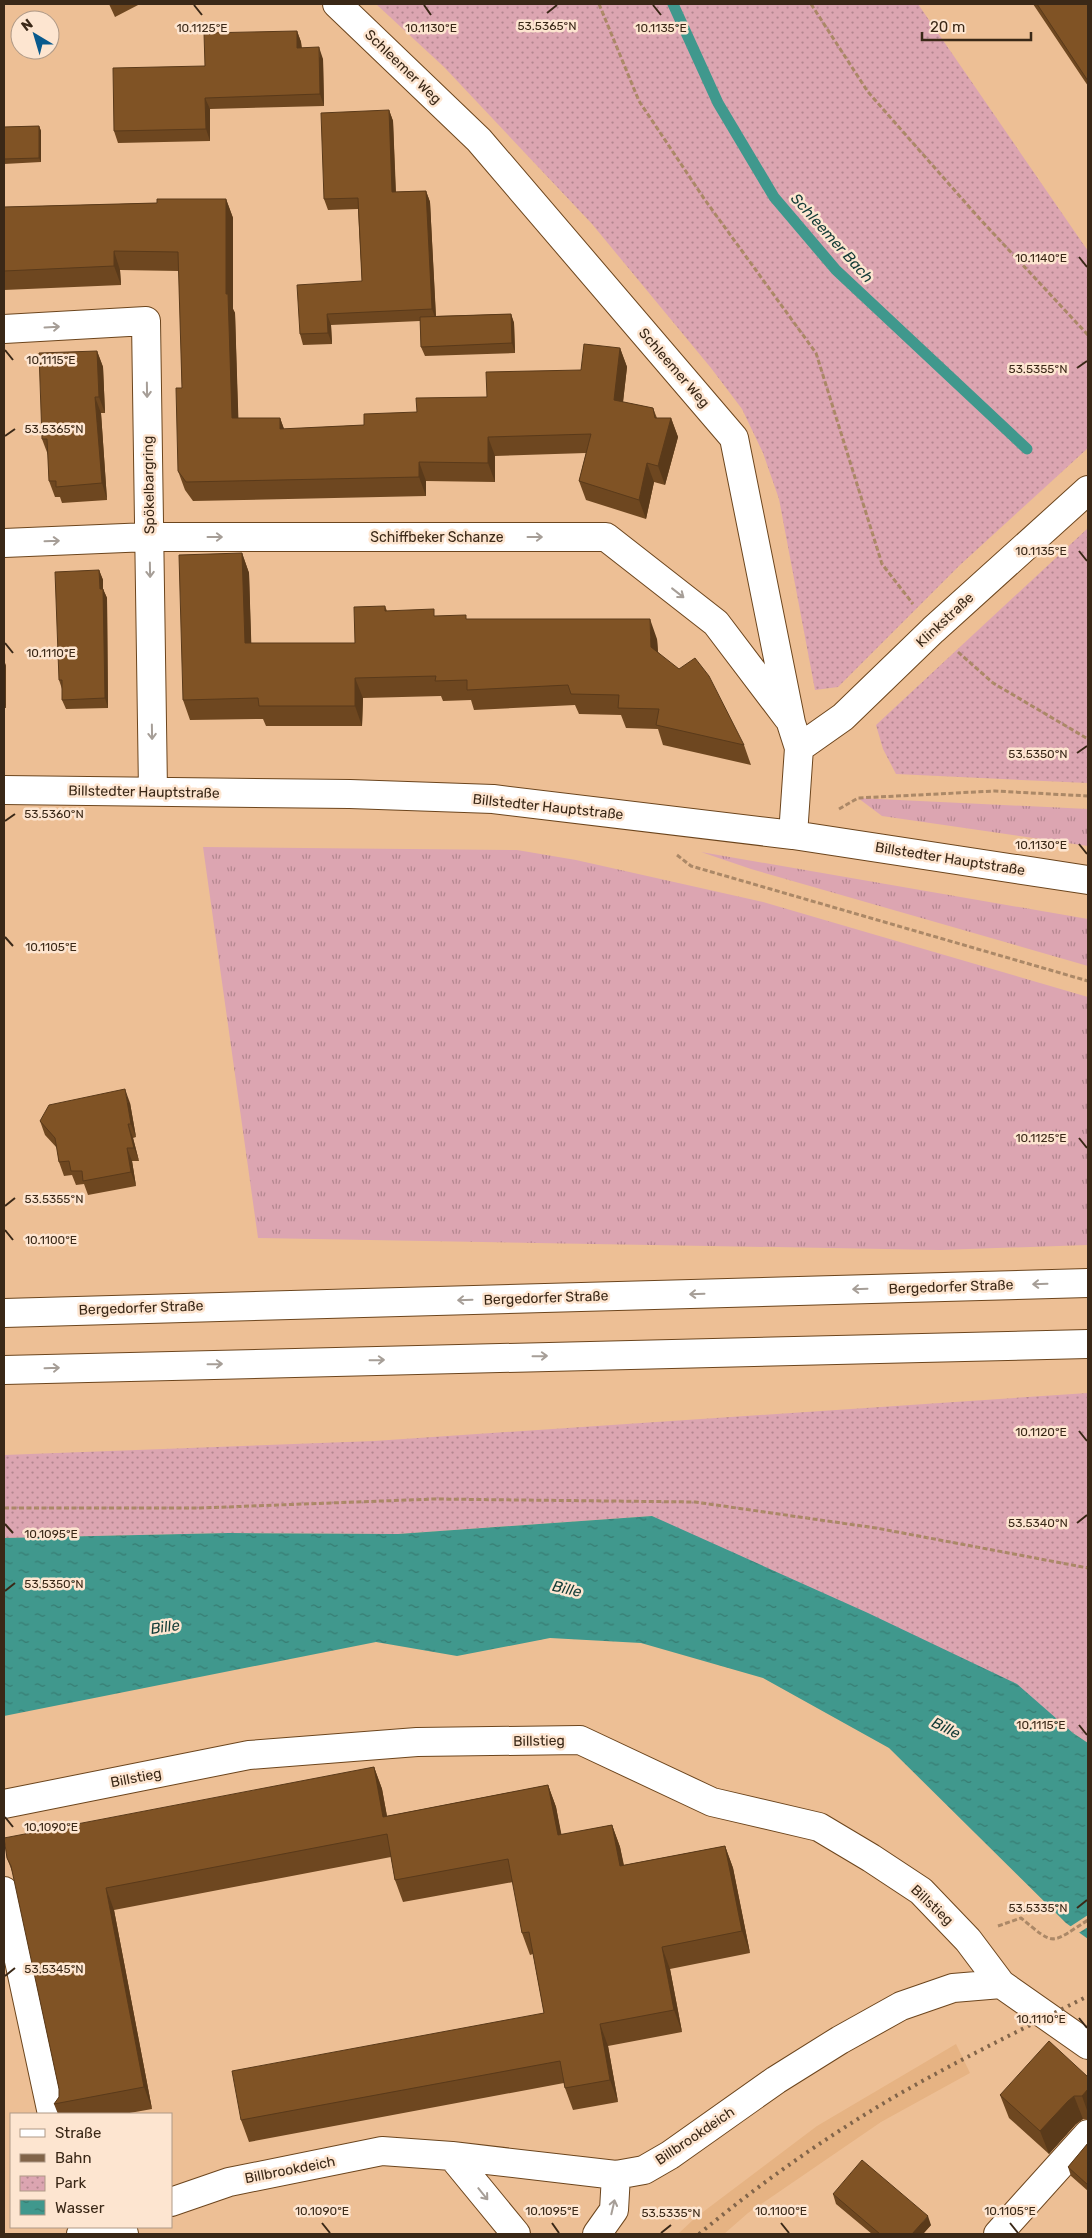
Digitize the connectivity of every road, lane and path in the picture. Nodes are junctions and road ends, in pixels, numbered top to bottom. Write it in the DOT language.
graph roads {
  1 [pos="337,4"];
  2 [pos="600,4"];
  3 [pos="812,4"];
  4 [pos="4,329"];
  5 [pos="1088,334"];
  6 [pos="1088,490"];
  7 [pos="150,538"];
  8 [pos="4,543"];
  9 [pos="934,630"];
  10 [pos="795,735"];
  11 [pos="1088,738"];
  12 [pos="4,790"];
  13 [pos="152,791"];
  14 [pos="1088,796"];
  15 [pos="793,836"];
  16 [pos="1088,880"];
  17 [pos="747,883"];
  18 [pos="1088,981"];
  19 [pos="1088,1283"];
  20 [pos="4,1313"];
  21 [pos="1088,1344"];
  22 [pos="4,1370"];
  23 [pos="4,1508"];
  24 [pos="1088,1568"];
  25 [pos="4,1804"];
  26 [pos="4,1891"];
  27 [pos="1088,1920"];
  28 [pos="968,1940"];
  29 [pos="1001,1984"];
  30 [pos="1088,2045"];
  31 [pos="52,2113"];
  32 [pos="1088,2134"];
  33 [pos="452,2156"];
  34 [pos="616,2175"];
  35 [pos="172,2202"];
  36 [pos="98,2228"];
  37 [pos="81,2234"];
  38 [pos="516,2234"];
  39 [pos="597,2234"];
  40 [pos="998,2234"];
  1 -- 10 [label="main road, Schleemer Weg"];
  2 -- 9 [label="path"];
  3 -- 5 [label="path"];
  4 -- 7 [label="main road, Spökelbargring, one-way"];
  6 -- 9 [label="main road, Klinkstraße"];
  8 -- 7 [label="main road, Schiffbeker Schanze, one-way"];
  7 -- 10 [label="main road, Schiffbeker Schanze, one-way"];
  7 -- 13 [label="main road, Spökelbargring, one-way"];
  9 -- 10 [label="main road, Klinkstraße"];
  9 -- 11 [label="path"];
  10 -- 15 [label="main road, Schleemer Weg"];
  12 -- 13 [label="main road, Billstedter Hauptstraße"];
  13 -- 15 [label="main road, Billstedter Hauptstraße"];
  14 -- 15 [label="path"];
  15 -- 16 [label="main road, Billstedter Hauptstraße"];
  17 -- 18 [label="path"];
  19 -- 20 [label="main road, Bergedorfer Straße, one-way"];
  22 -- 21 [label="main road, one-way"];
  23 -- 24 [label="path"];
  25 -- 28 [label="main road, Billstieg"];
  26 -- 31 [label="main road"];
  27 -- 28 [label="path"];
  28 -- 29 [label="main road, Billstieg"];
  29 -- 30 [label="main road"];
  29 -- 34 [label="main road, Billbrookdeich"];
  32 -- 40 [label="main road"];
  33 -- 34 [label="main road, Billbrookdeich"];
  33 -- 35 [label="main road, Billbrookdeich"];
  33 -- 38 [label="main road, one-way"];
  39 -- 34 [label="main road, one-way"];
  36 -- 37 [label="main road"];
}
